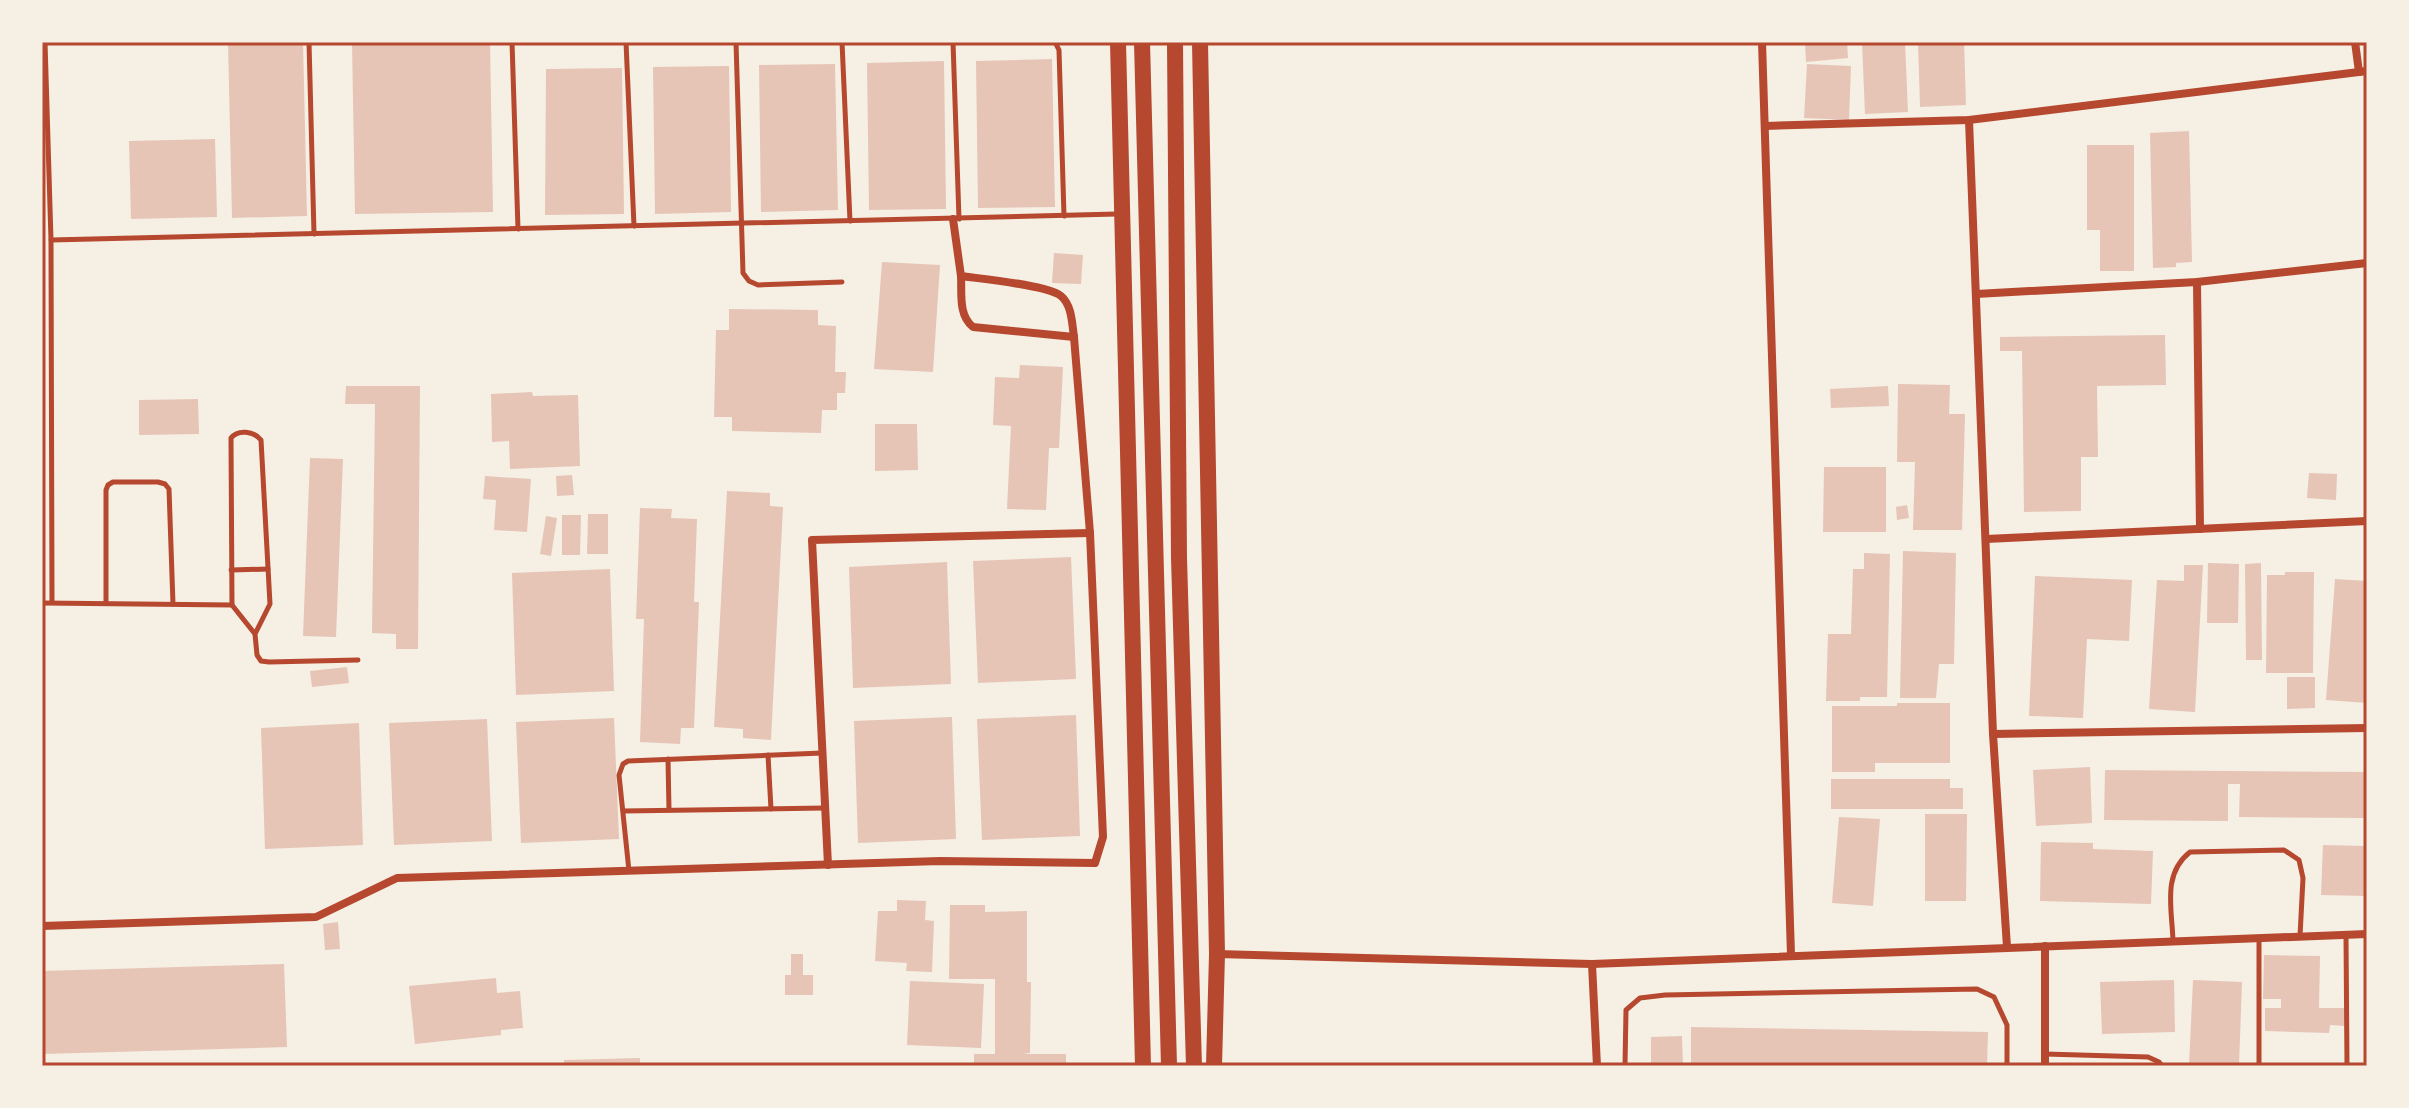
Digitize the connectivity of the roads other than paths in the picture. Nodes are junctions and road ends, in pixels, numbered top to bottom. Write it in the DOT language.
graph roads {
  1 [pos="45,42"];
  2 [pos="309,42"];
  3 [pos="515,42"];
  4 [pos="626,42"];
  5 [pos="736,42"];
  6 [pos="842,42"];
  7 [pos="953,42"];
  8 [pos="1055,42"];
  9 [pos="1118,42"];
  10 [pos="1142,42"];
  11 [pos="1175,42"];
  12 [pos="1200,42"];
  13 [pos="1762,42"];
  14 [pos="2358,42"];
  15 [pos="2363,71"];
  16 [pos="1969,120"];
  17 [pos="1765,126"];
  18 [pos="1122,214"];
  19 [pos="1064,216"];
  20 [pos="956,219"];
  21 [pos="850,221"];
  22 [pos="742,224"];
  23 [pos="634,226"];
  24 [pos="518,229"];
  25 [pos="314,234"];
  26 [pos="51,240"];
  27 [pos="2367,263"];
  28 [pos="961,276"];
  29 [pos="842,282"];
  30 [pos="2197,282"];
  31 [pos="1976,294"];
  32 [pos="1074,337"];
  33 [pos="2367,521"];
  34 [pos="2200,529"];
  35 [pos="1090,533"];
  36 [pos="1986,539"];
  37 [pos="268,569"];
  38 [pos="231,570"];
  39 [pos="52,602"];
  40 [pos="42,603"];
  41 [pos="106,603"];
  42 [pos="173,604"];
  43 [pos="232,605"];
  44 [pos="255,634"];
  45 [pos="358,660"];
  46 [pos="2367,728"];
  47 [pos="1993,734"];
  48 [pos="823,753"];
  49 [pos="768,755"];
  50 [pos="668,759"];
  51 [pos="825,808"];
  52 [pos="771,809"];
  53 [pos="669,810"];
  54 [pos="623,811"];
  55 [pos="828,865"];
  56 [pos="629,871"];
  57 [pos="42,926"];
  58 [pos="2367,934"];
  59 [pos="2346,935"];
  60 [pos="2300,936"];
  61 [pos="2259,938"];
  62 [pos="2173,941"];
  63 [pos="2045,946"];
  64 [pos="2007,947"];
  65 [pos="1217,954"];
  66 [pos="1791,955"];
  67 [pos="1592,964"];
  68 [pos="2045,1054"];
  69 [pos="1143,1066"];
  70 [pos="1169,1066"];
  71 [pos="1194,1066"];
  72 [pos="1214,1066"];
  73 [pos="1597,1066"];
  74 [pos="1625,1066"];
  75 [pos="2007,1066"];
  76 [pos="2045,1066"];
  77 [pos="2162,1066"];
  78 [pos="2259,1066"];
  79 [pos="2347,1066"];
  1 -- 26 [label="lane"];
  2 -- 25 [label="lane"];
  3 -- 24 [label="lane"];
  4 -- 23 [label="lane"];
  5 -- 22 [label="lane"];
  6 -- 21 [label="lane"];
  7 -- 20 [label="lane"];
  8 -- 19 [label="lane"];
  9 -- 18 [label="main road"];
  10 -- 70 [label="main road"];
  11 -- 71 [label="main road"];
  12 -- 65 [label="main road"];
  13 -- 17 [label="street"];
  14 -- 15 [label="street"];
  15 -- 16 [label="street"];
  16 -- 17 [label="street"];
  16 -- 31 [label="street"];
  17 -- 66 [label="street"];
  18 -- 19 [label="lane"];
  18 -- 69 [label="main road"];
  19 -- 20 [label="lane"];
  20 -- 21 [label="lane"];
  20 -- 28 [label="street"];
  21 -- 22 [label="lane"];
  22 -- 23 [label="lane"];
  22 -- 29 [label="lane"];
  23 -- 24 [label="lane"];
  24 -- 25 [label="lane"];
  25 -- 26 [label="lane"];
  26 -- 39 [label="lane"];
  27 -- 30 [label="street"];
  28 -- 32 [label="street"];
  28 -- 32 [label="street"];
  30 -- 31 [label="street"];
  30 -- 34 [label="street"];
  31 -- 36 [label="street"];
  32 -- 35 [label="street"];
  33 -- 34 [label="street"];
  34 -- 36 [label="street"];
  35 -- 48 [label="street"];
  35 -- 55 [label="street"];
  36 -- 47 [label="street"];
  37 -- 38 [label="lane"];
  37 -- 38 [label="lane"];
  37 -- 44 [label="lane"];
  38 -- 43 [label="lane"];
  39 -- 40 [label="lane"];
  39 -- 41 [label="lane"];
  41 -- 42 [label="lane"];
  41 -- 42 [label="lane"];
  42 -- 43 [label="lane"];
  43 -- 44 [label="lane"];
  44 -- 45 [label="lane"];
  46 -- 47 [label="street"];
  47 -- 64 [label="street"];
  48 -- 49 [label="lane"];
  48 -- 51 [label="street"];
  49 -- 50 [label="lane"];
  49 -- 52 [label="lane"];
  50 -- 53 [label="lane"];
  50 -- 54 [label="lane"];
  51 -- 52 [label="lane"];
  51 -- 55 [label="street"];
  52 -- 53 [label="lane"];
  53 -- 54 [label="lane"];
  54 -- 56 [label="lane"];
  55 -- 56 [label="street"];
  56 -- 57 [label="street"];
  58 -- 59 [label="street"];
  59 -- 60 [label="street"];
  59 -- 79 [label="lane"];
  60 -- 61 [label="street"];
  60 -- 62 [label="lane"];
  61 -- 62 [label="street"];
  61 -- 78 [label="lane"];
  62 -- 63 [label="street"];
  63 -- 64 [label="street"];
  63 -- 68 [label="street"];
  64 -- 66 [label="street"];
  65 -- 67 [label="street"];
  65 -- 72 [label="main road"];
  66 -- 67 [label="street"];
  67 -- 73 [label="street"];
  68 -- 76 [label="street"];
  68 -- 77 [label="lane"];
  74 -- 75 [label="lane"];
}
